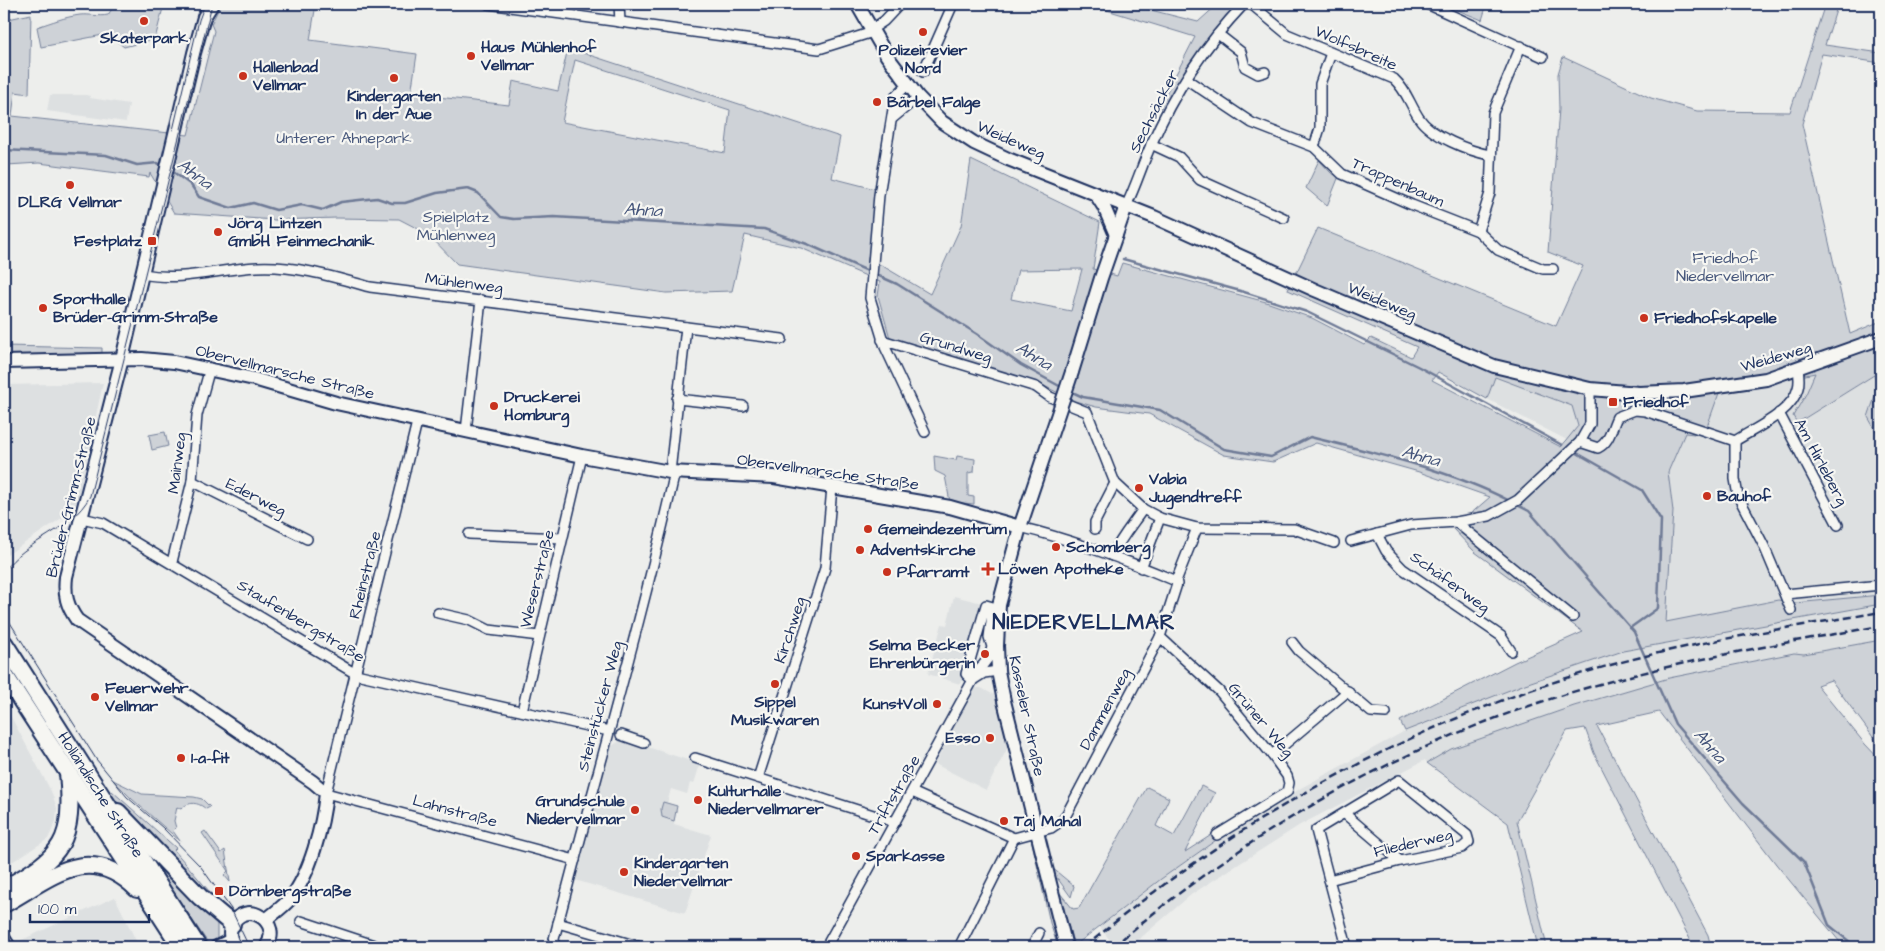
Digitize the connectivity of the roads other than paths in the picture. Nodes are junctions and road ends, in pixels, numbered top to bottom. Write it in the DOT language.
graph roads {
  1 [pos="212,4"];
  2 [pos="488,4"];
  3 [pos="619,4"];
  4 [pos="857,4"];
  5 [pos="900,4"];
  6 [pos="953,4"];
  7 [pos="1244,4"];
  8 [pos="1251,4"];
  9 [pos="1427,4"];
  10 [pos="557,8"];
  11 [pos="620,22"];
  12 [pos="873,31"];
  13 [pos="1218,34"];
  14 [pos="1521,46"];
  15 [pos="1332,53"];
  16 [pos="1543,56"];
  17 [pos="923,72"];
  18 [pos="1265,72"];
  19 [pos="1186,79"];
  20 [pos="909,83"];
  21 [pos="918,97"];
  22 [pos="893,118"];
  23 [pos="1151,144"];
  24 [pos="1314,147"];
  25 [pos="1490,155"];
  26 [pos="1094,193"];
  27 [pos="1126,206"];
  28 [pos="1284,218"];
  29 [pos="1478,231"];
  30 [pos="1116,235"];
  31 [pos="1553,269"];
  32 [pos="143,274"];
  33 [pos="481,300"];
  34 [pos="686,327"];
  35 [pos="1881,338"];
  36 [pos="782,339"];
  37 [pos="882,340"];
  38 [pos="122,359"];
  39 [pos="4,362"];
  40 [pos="210,368"];
  41 [pos="1798,368"];
  42 [pos="1590,389"];
  43 [pos="677,399"];
  44 [pos="743,406"];
  45 [pos="1779,413"];
  46 [pos="417,422"];
  47 [pos="466,431"];
  48 [pos="925,432"];
  49 [pos="1735,441"];
  50 [pos="1580,442"];
  51 [pos="582,456"];
  52 [pos="672,472"];
  53 [pos="192,481"];
  54 [pos="1114,483"];
  55 [pos="832,487"];
  56 [pos="1143,510"];
  57 [pos="82,518"];
  58 [pos="1160,518"];
  59 [pos="1456,522"];
  60 [pos="1838,525"];
  61 [pos="1020,527"];
  62 [pos="1197,528"];
  63 [pos="1095,529"];
  64 [pos="469,534"];
  65 [pos="1377,534"];
  66 [pos="562,538"];
  67 [pos="307,539"];
  68 [pos="1351,541"];
  69 [pos="1334,543"];
  70 [pos="1112,556"];
  71 [pos="172,562"];
  72 [pos="1141,568"];
  73 [pos="1177,582"];
  74 [pos="1881,585"];
  75 [pos="1785,594"];
  76 [pos="989,606"];
  77 [pos="1791,610"];
  78 [pos="438,613"];
  79 [pos="1573,618"];
  80 [pos="539,636"];
  81 [pos="1160,636"];
  82 [pos="1292,642"];
  83 [pos="4,643"];
  84 [pos="1511,651"];
  85 [pos="998,671"];
  86 [pos="4,674"];
  87 [pos="356,674"];
  88 [pos="1348,691"];
  89 [pos="522,710"];
  90 [pos="1386,713"];
  91 [pos="609,731"];
  92 [pos="621,735"];
  93 [pos="644,743"];
  94 [pos="1272,755"];
  95 [pos="695,758"];
  96 [pos="68,769"];
  97 [pos="758,778"];
  98 [pos="912,792"];
  99 [pos="326,794"];
  100 [pos="101,797"];
  101 [pos="1345,814"];
  102 [pos="895,822"];
  103 [pos="1037,832"];
  104 [pos="1217,835"];
  105 [pos="1014,838"];
  106 [pos="576,860"];
  107 [pos="1400,861"];
  108 [pos="1329,880"];
  109 [pos="6,898"];
  110 [pos="153,905"];
  111 [pos="4,916"];
  112 [pos="266,920"];
  113 [pos="301,922"];
  114 [pos="558,923"];
  115 [pos="1039,933"];
  116 [pos="233,937"];
  117 [pos="4,939"];
  118 [pos="177,941"];
  119 [pos="269,945"];
  120 [pos="9,947"];
  121 [pos="198,947"];
  122 [pos="217,947"];
  123 [pos="380,947"];
  124 [pos="552,947"];
  125 [pos="641,947"];
  126 [pos="826,947"];
  127 [pos="959,947"];
  128 [pos="1032,947"];
  129 [pos="1066,947"];
  130 [pos="1347,947"];
  1 -- 32 [label="street, Brüder-Grimm-Straße"];
  2 -- 10 [label="street"];
  3 -- 11 [label="street"];
  4 -- 12 [label="street, Weideweg"];
  5 -- 12 [label="street"];
  6 -- 17 [label="street"];
  7 -- 13 [label="street, Sechsäcker"];
  8 -- 15 [label="street, Wolfsbreite"];
  9 -- 14 [label="street"];
  10 -- 11 [label="street"];
  11 -- 12 [label="street"];
  12 -- 20 [label="street, Weideweg"];
  13 -- 18 [label="street"];
  13 -- 19 [label="street, Sechsäcker"];
  14 -- 16 [label="street"];
  14 -- 25 [label="street"];
  15 -- 24 [label="street"];
  15 -- 25 [label="street, Wolfsbreite"];
  19 -- 23 [label="street, Sechsäcker"];
  19 -- 24 [label="street, Trappenbaum"];
  20 -- 21 [label="street, Weideweg"];
  20 -- 22 [label="street"];
  21 -- 22 [label="street"];
  21 -- 26 [label="street, Weideweg"];
  22 -- 37 [label="street"];
  23 -- 27 [label="street, Sechsäcker"];
  23 -- 28 [label="street"];
  24 -- 29 [label="street, Trappenbaum"];
  25 -- 29 [label="street"];
  26 -- 27 [label="street, Weideweg"];
  26 -- 30 [label="street"];
  27 -- 30 [label="street, Kasseler Straße"];
  27 -- 42 [label="street, Weideweg"];
  29 -- 31 [label="street, Trappenbaum"];
  30 -- 61 [label="street, Kasseler Straße, bridge"];
  32 -- 33 [label="street, Mühlenweg"];
  32 -- 38 [label="street, Brüder-Grimm-Straße"];
  33 -- 34 [label="street, Mühlenweg"];
  33 -- 47 [label="street"];
  34 -- 36 [label="street, Mühlenweg"];
  34 -- 43 [label="street, Steinstücker Weg"];
  35 -- 41 [label="street, Weideweg"];
  37 -- 48 [label="street"];
  37 -- 54 [label="street, Grundweg"];
  38 -- 39 [label="street, Obervellmarsche Straße"];
  38 -- 40 [label="street, Obervellmarsche Straße"];
  38 -- 57 [label="street, Brüder-Grimm-Straße"];
  40 -- 46 [label="street, Obervellmarsche Straße"];
  40 -- 53 [label="street, Mainweg"];
  41 -- 42 [label="street, Weideweg"];
  41 -- 45 [label="street"];
  42 -- 50 [label="street"];
  43 -- 44 [label="street"];
  43 -- 52 [label="street, Steinstücker Weg"];
  45 -- 49 [label="street"];
  45 -- 60 [label="street, Am Hirleberg"];
  46 -- 47 [label="street, Obervellmarsche Straße"];
  46 -- 87 [label="street, Rheinstraße"];
  47 -- 51 [label="street, Obervellmarsche Straße"];
  49 -- 50 [label="street"];
  49 -- 75 [label="street"];
  50 -- 59 [label="street"];
  51 -- 52 [label="street, Obervellmarsche Straße"];
  51 -- 66 [label="street, Weserstraße"];
  52 -- 55 [label="street, Obervellmarsche Straße"];
  52 -- 91 [label="street, Steinstücker Weg"];
  53 -- 67 [label="street, Ederweg"];
  53 -- 71 [label="street, Mainweg"];
  54 -- 56 [label="street"];
  54 -- 63 [label="street"];
  55 -- 61 [label="street, Obervellmarsche Straße"];
  55 -- 97 [label="street, Kirchweg"];
  56 -- 58 [label="street"];
  56 -- 70 [label="street"];
  57 -- 71 [label="street, Staufenbergstraße"];
  57 -- 99 [label="street, Brüder-Grimm-Straße"];
  58 -- 62 [label="street"];
  58 -- 72 [label="street"];
  59 -- 65 [label="street"];
  59 -- 79 [label="street"];
  61 -- 70 [label="street, Obervellmarsche Straße"];
  61 -- 85 [label="street, Kasseler Straße"];
  62 -- 69 [label="street"];
  62 -- 73 [label="street, Dammenweg"];
  64 -- 66 [label="street"];
  65 -- 68 [label="street"];
  65 -- 84 [label="street, Schäferweg"];
  66 -- 80 [label="street, Weserstraße"];
  70 -- 72 [label="street, Obervellmarsche Straße"];
  71 -- 87 [label="street, Staufenbergstraße"];
  72 -- 73 [label="street, Obervellmarsche Straße"];
  73 -- 81 [label="street, Dammenweg"];
  74 -- 75 [label="street"];
  75 -- 77 [label="street"];
  76 -- 76 [label="street"];
  78 -- 80 [label="street"];
  80 -- 89 [label="street, Weserstraße"];
  81 -- 94 [label="street, Grüner Weg"];
  81 -- 103 [label="street, Dammenweg"];
  82 -- 88 [label="street"];
  83 -- 100 [label="highway, Holländische Straße"];
  85 -- 98 [label="street, Triftstraße"];
  85 -- 103 [label="street, Kasseler Straße"];
  86 -- 96 [label="highway, Holländische Straße"];
  87 -- 89 [label="street, Staufenbergstraße"];
  87 -- 99 [label="street, Rheinstraße"];
  88 -- 90 [label="street"];
  88 -- 94 [label="street"];
  89 -- 91 [label="street, Staufenbergstraße"];
  91 -- 106 [label="street, Steinstücker Weg"];
  92 -- 93 [label="street"];
  94 -- 104 [label="street, Grüner Weg"];
  95 -- 97 [label="street"];
  96 -- 109 [label="highway"];
  96 -- 110 [label="highway, Holländische Straße"];
  97 -- 102 [label="street"];
  98 -- 102 [label="street, Triftstraße"];
  98 -- 105 [label="street"];
  99 -- 106 [label="street, Lahnstraße"];
  99 -- 112 [label="street"];
  100 -- 116 [label="highway"];
  100 -- 121 [label="highway, Holländische Straße"];
  101 -- 107 [label="street"];
  101 -- 107 [label="street, Fliederweg"];
  101 -- 108 [label="street"];
  102 -- 126 [label="street, Triftstraße"];
  103 -- 105 [label="street, Dammenweg"];
  103 -- 129 [label="street, Kasseler Straße"];
  105 -- 127 [label="street"];
  106 -- 114 [label="street, Steinstücker Weg"];
  107 -- 108 [label="street, Fliederweg"];
  108 -- 130 [label="street"];
  109 -- 110 [label="highway"];
  109 -- 111 [label="highway"];
  110 -- 118 [label="highway, Holländische Straße"];
  112 -- 116 [label="street"];
  112 -- 119 [label="street"];
  113 -- 123 [label="street"];
  114 -- 124 [label="street, Steinstücker Weg"];
  114 -- 125 [label="street"];
  115 -- 128 [label="street"];
  116 -- 122 [label="street"];
  117 -- 120 [label="street"];
}
